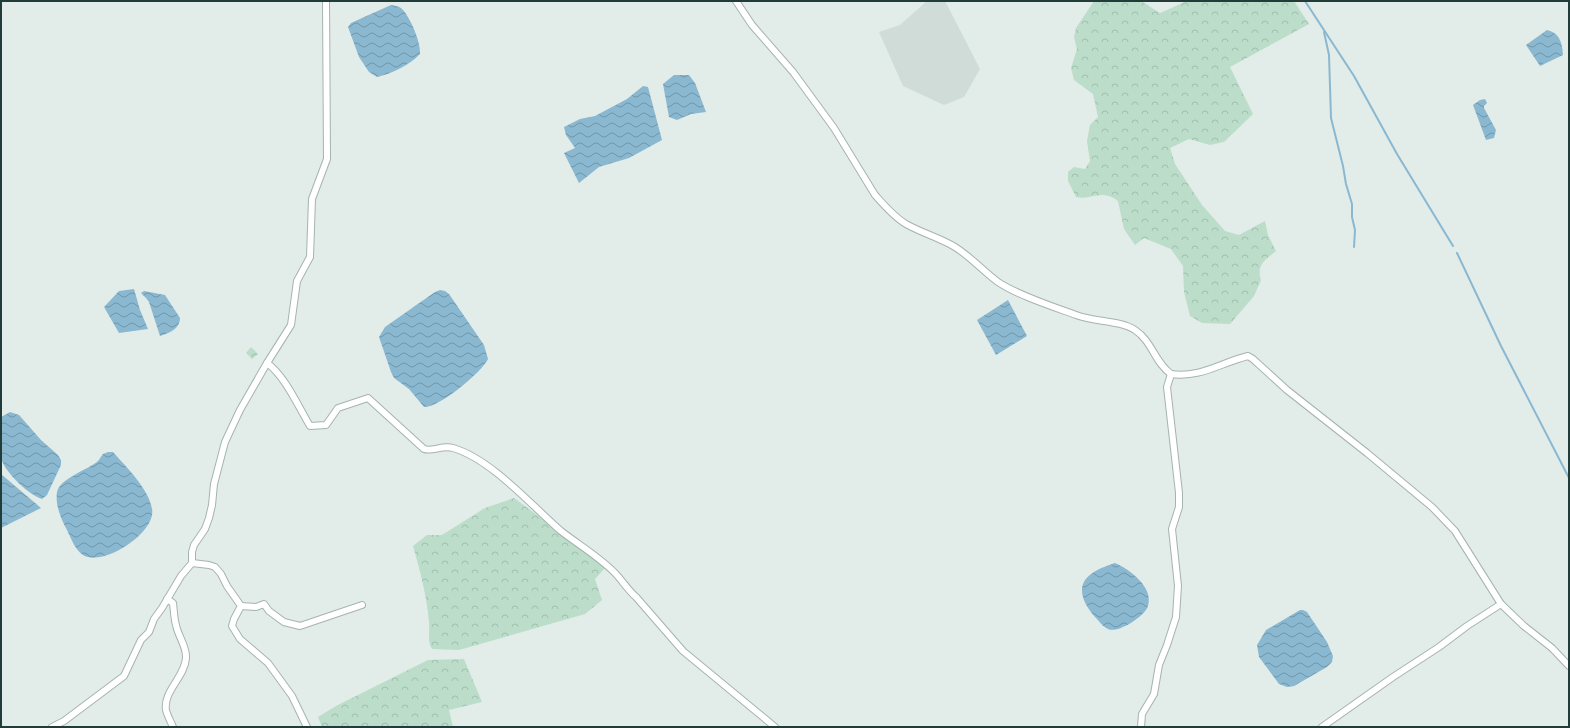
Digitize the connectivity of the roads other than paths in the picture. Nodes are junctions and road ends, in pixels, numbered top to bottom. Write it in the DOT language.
graph roads {
  1 [pos="326,1"];
  2 [pos="736,1"];
  3 [pos="267,363"];
  4 [pos="1171,374"];
  5 [pos="192,563"];
  6 [pos="167,599"];
  7 [pos="1501,604"];
  8 [pos="362,605"];
  9 [pos="241,606"];
  10 [pos="1569,666"];
  11 [pos="52,727"];
  12 [pos="173,727"];
  13 [pos="307,727"];
  14 [pos="775,727"];
  15 [pos="1141,727"];
  16 [pos="1322,727"];
  1 -- 3 [label="street"];
  2 -- 4 [label="street"];
  3 -- 5 [label="street"];
  3 -- 14 [label="street"];
  4 -- 7 [label="street"];
  4 -- 15 [label="street"];
  5 -- 6 [label="street"];
  5 -- 9 [label="street"];
  6 -- 11 [label="street"];
  6 -- 12 [label="street"];
  7 -- 10 [label="street"];
  7 -- 16 [label="street"];
  8 -- 9 [label="street"];
  9 -- 13 [label="street"];
}
